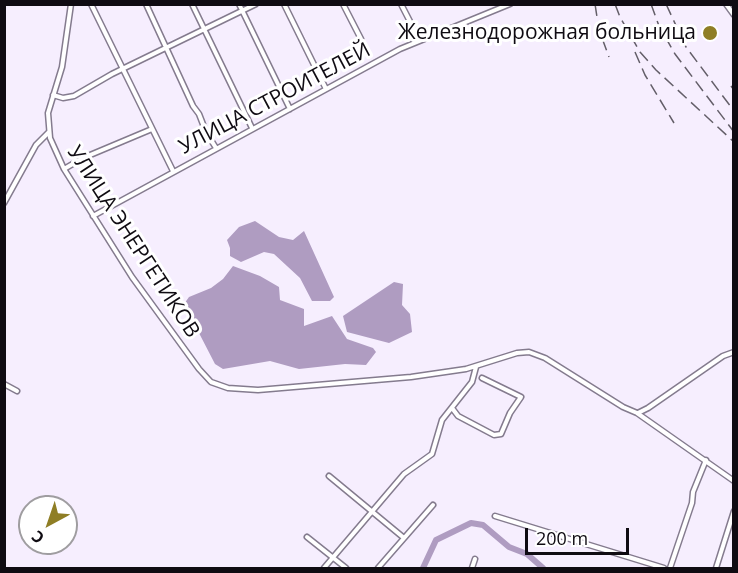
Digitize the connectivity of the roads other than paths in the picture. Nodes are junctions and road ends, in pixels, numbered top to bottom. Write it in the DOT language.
graph roads {
  1 [pos="71,4"];
  2 [pos="91,4"];
  3 [pos="146,4"];
  4 [pos="192,4"];
  5 [pos="239,4"];
  6 [pos="256,4"];
  7 [pos="284,4"];
  8 [pos="343,4"];
  9 [pos="401,4"];
  10 [pos="510,4"];
  11 [pos="726,4"];
  12 [pos="243,11"];
  13 [pos="734,15"];
  14 [pos="204,29"];
  15 [pos="361,39"];
  16 [pos="419,39"];
  17 [pos="166,47"];
  18 [pos="123,69"];
  19 [pos="326,89"];
  20 [pos="53,95"];
  21 [pos="290,109"];
  22 [pos="252,128"];
  23 [pos="152,129"];
  24 [pos="49,132"];
  25 [pos="216,148"];
  26 [pos="64,169"];
  27 [pos="173,171"];
  28 [pos="4,203"];
  29 [pos="93,216"];
  30 [pos="734,352"];
  31 [pos="476,367"];
  32 [pos="482,378"];
  33 [pos="4,384"];
  34 [pos="17,391"];
  35 [pos="452,408"];
  36 [pos="637,413"];
  37 [pos="706,460"];
  38 [pos="329,476"];
  39 [pos="734,481"];
  40 [pos="433,505"];
  41 [pos="734,511"];
  42 [pos="372,512"];
  43 [pos="495,516"];
  44 [pos="307,537"];
  45 [pos="404,538"];
  46 [pos="333,557"];
  47 [pos="474,560"];
  48 [pos="324,568"];
  49 [pos="346,568"];
  50 [pos="378,568"];
  51 [pos="472,568"];
  52 [pos="664,568"];
  53 [pos="670,568"];
  54 [pos="716,568"];
  1 -- 20 [label="street, УЛИЦА ЭНЕРГЕТИКОВ"];
  2 -- 18 [label="street"];
  3 -- 17 [label="street"];
  4 -- 14 [label="street"];
  5 -- 12 [label="street"];
  6 -- 12 [label="street"];
  7 -- 19 [label="street"];
  8 -- 15 [label="street"];
  9 -- 16 [label="street"];
  10 -- 16 [label="street, УЛИЦА СТРОИТЕЛЕЙ"];
  11 -- 13 [label="street"];
  12 -- 14 [label="street"];
  12 -- 21 [label="street"];
  14 -- 17 [label="street"];
  14 -- 22 [label="street"];
  16 -- 19 [label="street, УЛИЦА СТРОИТЕЛЕЙ"];
  17 -- 18 [label="street"];
  17 -- 25 [label="street"];
  18 -- 20 [label="street"];
  18 -- 23 [label="street"];
  19 -- 21 [label="street, УЛИЦА СТРОИТЕЛЕЙ"];
  20 -- 24 [label="street, УЛИЦА ЭНЕРГЕТИКОВ"];
  21 -- 22 [label="street, УЛИЦА СТРОИТЕЛЕЙ"];
  22 -- 25 [label="street, УЛИЦА СТРОИТЕЛЕЙ"];
  23 -- 26 [label="street"];
  23 -- 27 [label="street"];
  24 -- 26 [label="street, УЛИЦА ЭНЕРГЕТИКОВ"];
  24 -- 28 [label="street"];
  25 -- 27 [label="street, УЛИЦА СТРОИТЕЛЕЙ"];
  26 -- 29 [label="street, УЛИЦА ЭНЕРГЕТИКОВ"];
  27 -- 29 [label="street, УЛИЦА СТРОИТЕЛЕЙ"];
  29 -- 31 [label="street, УЛИЦА ЭНЕРГЕТИКОВ"];
  30 -- 36 [label="street"];
  31 -- 35 [label="street"];
  31 -- 36 [label="street"];
  32 -- 35 [label="street"];
  33 -- 34 [label="street"];
  35 -- 42 [label="street"];
  36 -- 37 [label="street"];
  37 -- 39 [label="street"];
  37 -- 53 [label="street"];
  38 -- 42 [label="street"];
  40 -- 45 [label="street"];
  41 -- 54 [label="street"];
  42 -- 45 [label="street"];
  42 -- 46 [label="street"];
  43 -- 52 [label="street"];
  44 -- 46 [label="street"];
  45 -- 50 [label="street"];
  46 -- 48 [label="street"];
  46 -- 49 [label="street"];
  47 -- 51 [label="street"];
}
